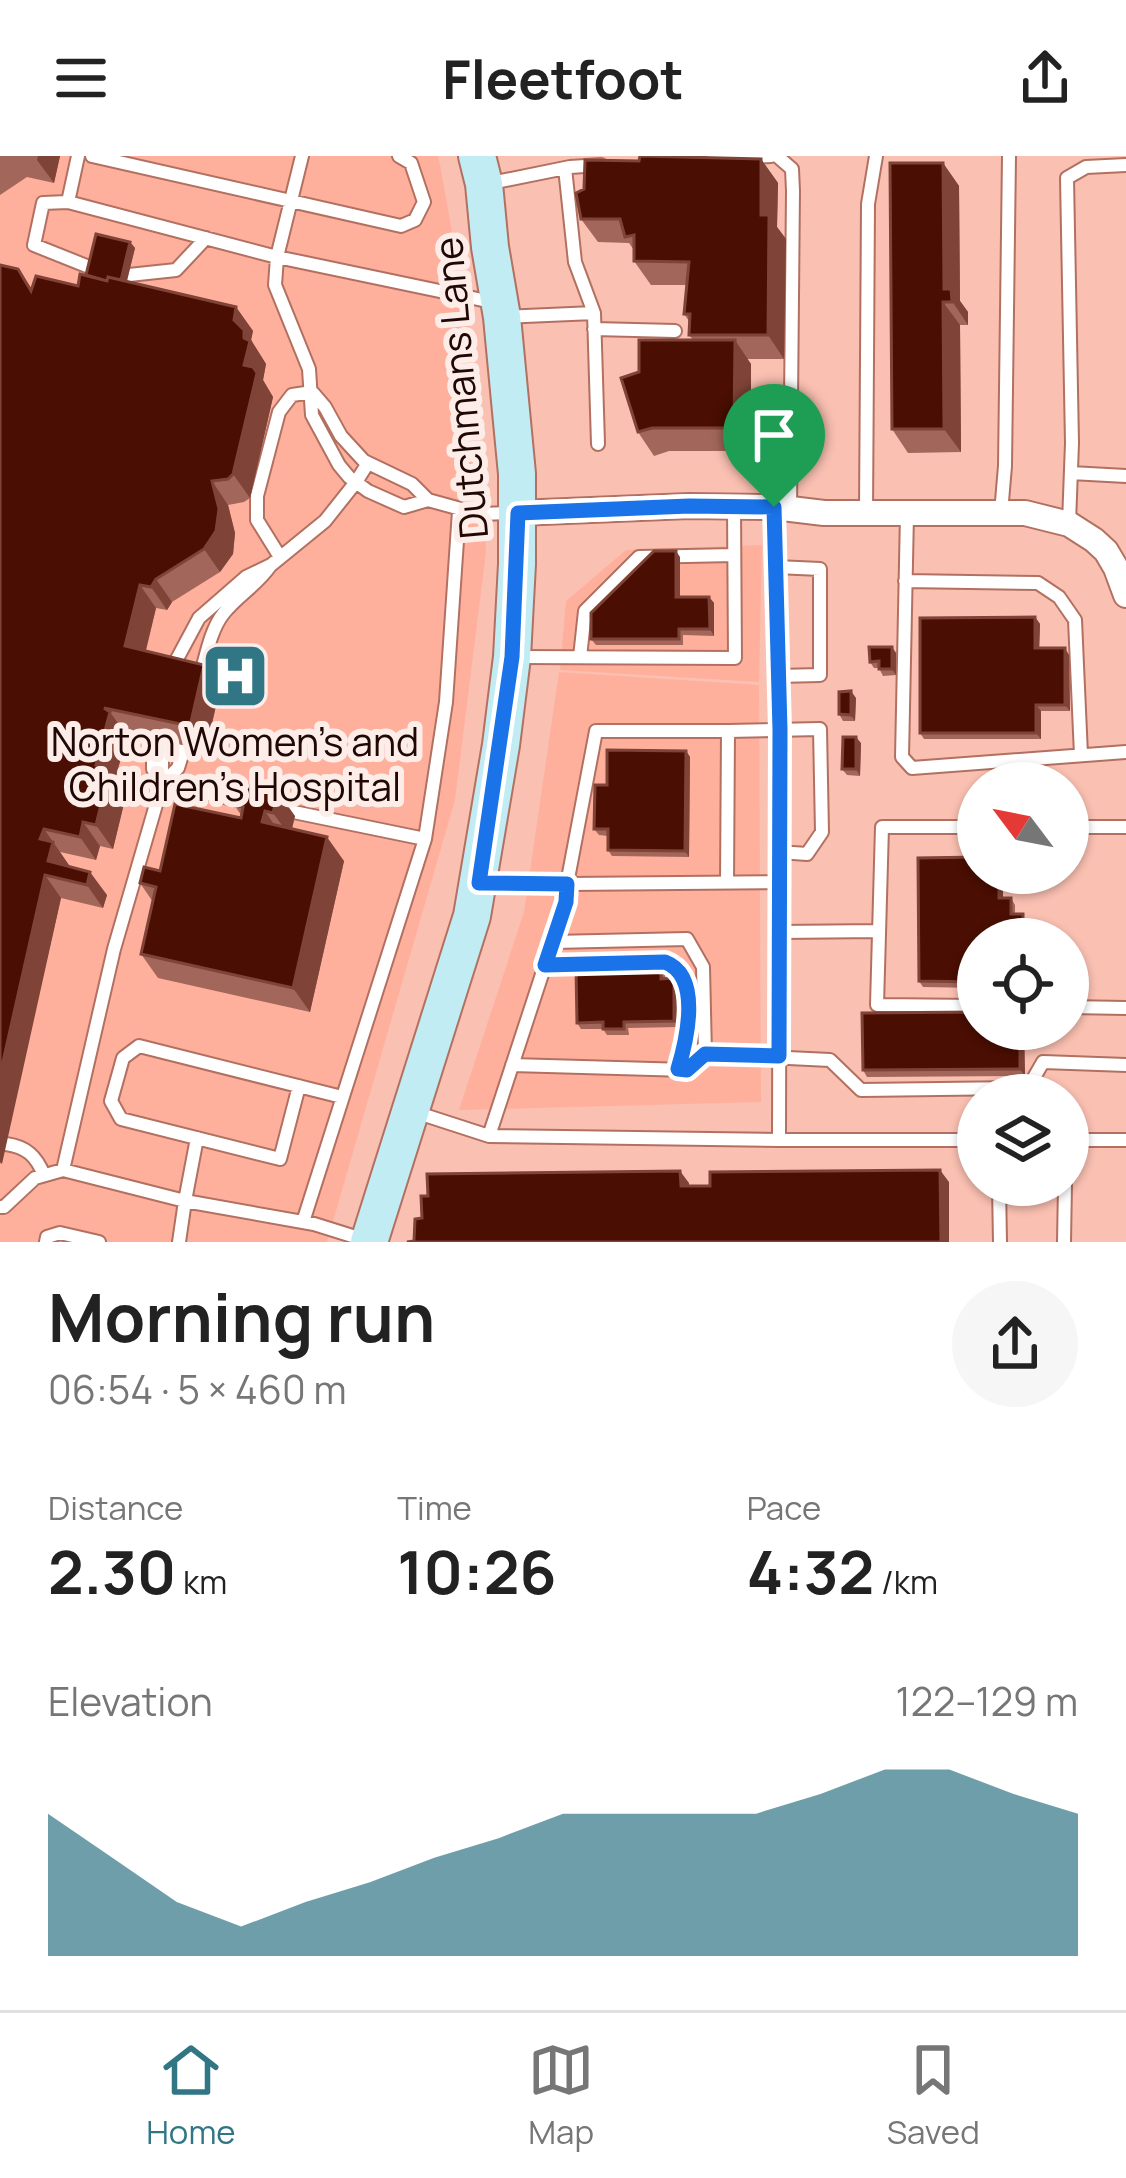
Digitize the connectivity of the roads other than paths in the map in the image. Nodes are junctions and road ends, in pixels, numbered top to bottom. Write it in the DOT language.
graph roads {
  1 [pos="79,156"];
  2 [pos="92,156"];
  3 [pos="302,156"];
  4 [pos="399,156"];
  5 [pos="774,156"];
  6 [pos="876,156"];
  7 [pos="1009,156"];
  8 [pos="704,160"];
  9 [pos="615,164"];
  10 [pos="1126,165"];
  11 [pos="566,168"];
  12 [pos="481,170"];
  13 [pos="292,200"];
  14 [pos="68,202"];
  15 [pos="206,238"];
  16 [pos="278,257"];
  17 [pos="501,310"];
  18 [pos="594,313"];
  19 [pos="594,329"];
  20 [pos="675,332"];
  21 [pos="312,392"];
  22 [pos="598,444"];
  23 [pos="368,463"];
  24 [pos="1071,473"];
  25 [pos="1126,476"];
  26 [pos="356,482"];
  27 [pos="428,500"];
  28 [pos="734,507"];
  29 [pos="782,508"];
  30 [pos="459,511"];
  31 [pos="907,512"];
  32 [pos="518,513"];
  33 [pos="866,513"];
  34 [pos="1001,513"];
  35 [pos="1069,524"];
  36 [pos="734,555"];
  37 [pos="276,561"];
  38 [pos="776,567"];
  39 [pos="905,581"];
  40 [pos="1124,583"];
  41 [pos="512,657"];
  42 [pos="580,657"];
  43 [pos="778,676"];
  44 [pos="173,678"];
  45 [pos="198,683"];
  46 [pos="780,730"];
  47 [pos="728,731"];
  48 [pos="158,739"];
  49 [pos="185,745"];
  50 [pos="1126,752"];
  51 [pos="1081,755"];
  52 [pos="162,784"];
  53 [pos="957,827"];
  54 [pos="1089,827"];
  55 [pos="1126,827"];
  56 [pos="425,839"];
  57 [pos="779,851"];
  58 [pos="779,882"];
  59 [pos="479,883"];
  60 [pos="727,883"];
  61 [pos="567,884"];
  62 [pos="879,931"];
  63 [pos="779,932"];
  64 [pos="553,942"];
  65 [pos="545,965"];
  66 [pos="957,1006"];
  67 [pos="1089,1007"];
  68 [pos="1126,1008"];
  69 [pos="705,1054"];
  70 [pos="779,1056"];
  71 [pos="512,1065"];
  72 [pos="1126,1065"];
  73 [pos="678,1069"];
  74 [pos="299,1086"];
  75 [pos="342,1097"];
  76 [pos="411,1111"];
  77 [pos="489,1136"];
  78 [pos="197,1138"];
  79 [pos="779,1140"];
  80 [pos="957,1140"];
  81 [pos="1089,1140"];
  82 [pos="1126,1140"];
  83 [pos="6,1144"];
  84 [pos="63,1170"];
  85 [pos="44,1175"];
  86 [pos="185,1201"];
  87 [pos="999,1206"];
  88 [pos="1065,1206"];
  89 [pos="0,1207"];
  90 [pos="303,1222"];
  91 [pos="369,1241"];
  92 [pos="46,1242"];
  93 [pos="100,1242"];
  94 [pos="179,1242"];
  95 [pos="1000,1242"];
  96 [pos="1064,1242"];
  1 -- 14 [label="lane"];
  2 -- 13 [label="lane"];
  3 -- 13 [label="lane"];
  4 -- 13 [label="lane"];
  5 -- 8 [label="lane"];
  5 -- 29 [label="lane"];
  6 -- 33 [label="lane"];
  7 -- 34 [label="lane"];
  9 -- 11 [label="lane"];
  10 -- 24 [label="lane"];
  11 -- 12 [label="lane"];
  11 -- 18 [label="lane"];
  12 -- 17 [label="street, Dutchmans Lane"];
  13 -- 16 [label="lane"];
  14 -- 15 [label="lane"];
  14 -- 15 [label="lane"];
  15 -- 16 [label="lane"];
  16 -- 17 [label="lane"];
  16 -- 21 [label="lane"];
  17 -- 18 [label="lane"];
  17 -- 32 [label="street, Dutchmans Lane"];
  18 -- 19 [label="lane"];
  19 -- 20 [label="lane"];
  19 -- 22 [label="lane"];
  21 -- 23 [label="lane"];
  21 -- 26 [label="lane"];
  21 -- 37 [label="lane"];
  23 -- 26 [label="lane"];
  23 -- 27 [label="lane"];
  24 -- 25 [label="lane"];
  24 -- 35 [label="lane"];
  26 -- 27 [label="lane"];
  26 -- 37 [label="lane"];
  27 -- 30 [label="lane"];
  28 -- 29 [label="street"];
  28 -- 32 [label="street"];
  28 -- 36 [label="lane"];
  29 -- 33 [label="street"];
  29 -- 38 [label="lane"];
  30 -- 32 [label="lane"];
  30 -- 56 [label="lane"];
  31 -- 33 [label="street"];
  31 -- 34 [label="street"];
  31 -- 39 [label="lane"];
  32 -- 41 [label="street, Dutchmans Lane"];
  34 -- 35 [label="street"];
  35 -- 40 [label="street"];
  36 -- 42 [label="lane"];
  36 -- 42 [label="lane"];
  37 -- 44 [label="lane"];
  37 -- 45 [label="lane"];
  38 -- 43 [label="lane"];
  38 -- 43 [label="lane"];
  39 -- 51 [label="lane"];
  39 -- 51 [label="lane"];
  41 -- 42 [label="lane"];
  41 -- 59 [label="street, Dutchmans Lane"];
  43 -- 46 [label="lane"];
  46 -- 47 [label="lane"];
  46 -- 57 [label="lane"];
  46 -- 57 [label="lane"];
  47 -- 60 [label="lane"];
  47 -- 61 [label="lane"];
  48 -- 52 [label="lane"];
  49 -- 52 [label="lane"];
  50 -- 51 [label="lane"];
  52 -- 56 [label="lane"];
  52 -- 84 [label="lane"];
  53 -- 62 [label="lane"];
  54 -- 55 [label="lane"];
  56 -- 75 [label="lane"];
  57 -- 58 [label="lane"];
  58 -- 60 [label="lane"];
  58 -- 63 [label="lane"];
  59 -- 61 [label="lane"];
  59 -- 76 [label="street, Dutchmans Lane"];
  60 -- 61 [label="lane"];
  61 -- 64 [label="lane"];
  62 -- 63 [label="lane"];
  62 -- 66 [label="lane"];
  63 -- 70 [label="lane"];
  64 -- 65 [label="lane"];
  64 -- 69 [label="lane"];
  65 -- 71 [label="lane"];
  65 -- 73 [label="lane"];
  67 -- 68 [label="lane"];
  69 -- 70 [label="lane"];
  69 -- 73 [label="lane"];
  70 -- 72 [label="lane"];
  70 -- 79 [label="lane"];
  71 -- 73 [label="lane"];
  71 -- 77 [label="lane"];
  74 -- 75 [label="lane"];
  74 -- 78 [label="lane"];
  74 -- 78 [label="lane"];
  75 -- 90 [label="lane"];
  76 -- 77 [label="lane"];
  76 -- 91 [label="street, Dutchmans Lane"];
  77 -- 79 [label="lane"];
  78 -- 86 [label="lane"];
  79 -- 80 [label="lane"];
  81 -- 82 [label="lane"];
  83 -- 85 [label="lane"];
  84 -- 85 [label="lane"];
  84 -- 86 [label="lane"];
  85 -- 89 [label="lane"];
  86 -- 90 [label="lane"];
  86 -- 94 [label="lane"];
  87 -- 95 [label="lane"];
  88 -- 96 [label="lane"];
  90 -- 91 [label="lane"];
  92 -- 93 [label="lane"];
}
